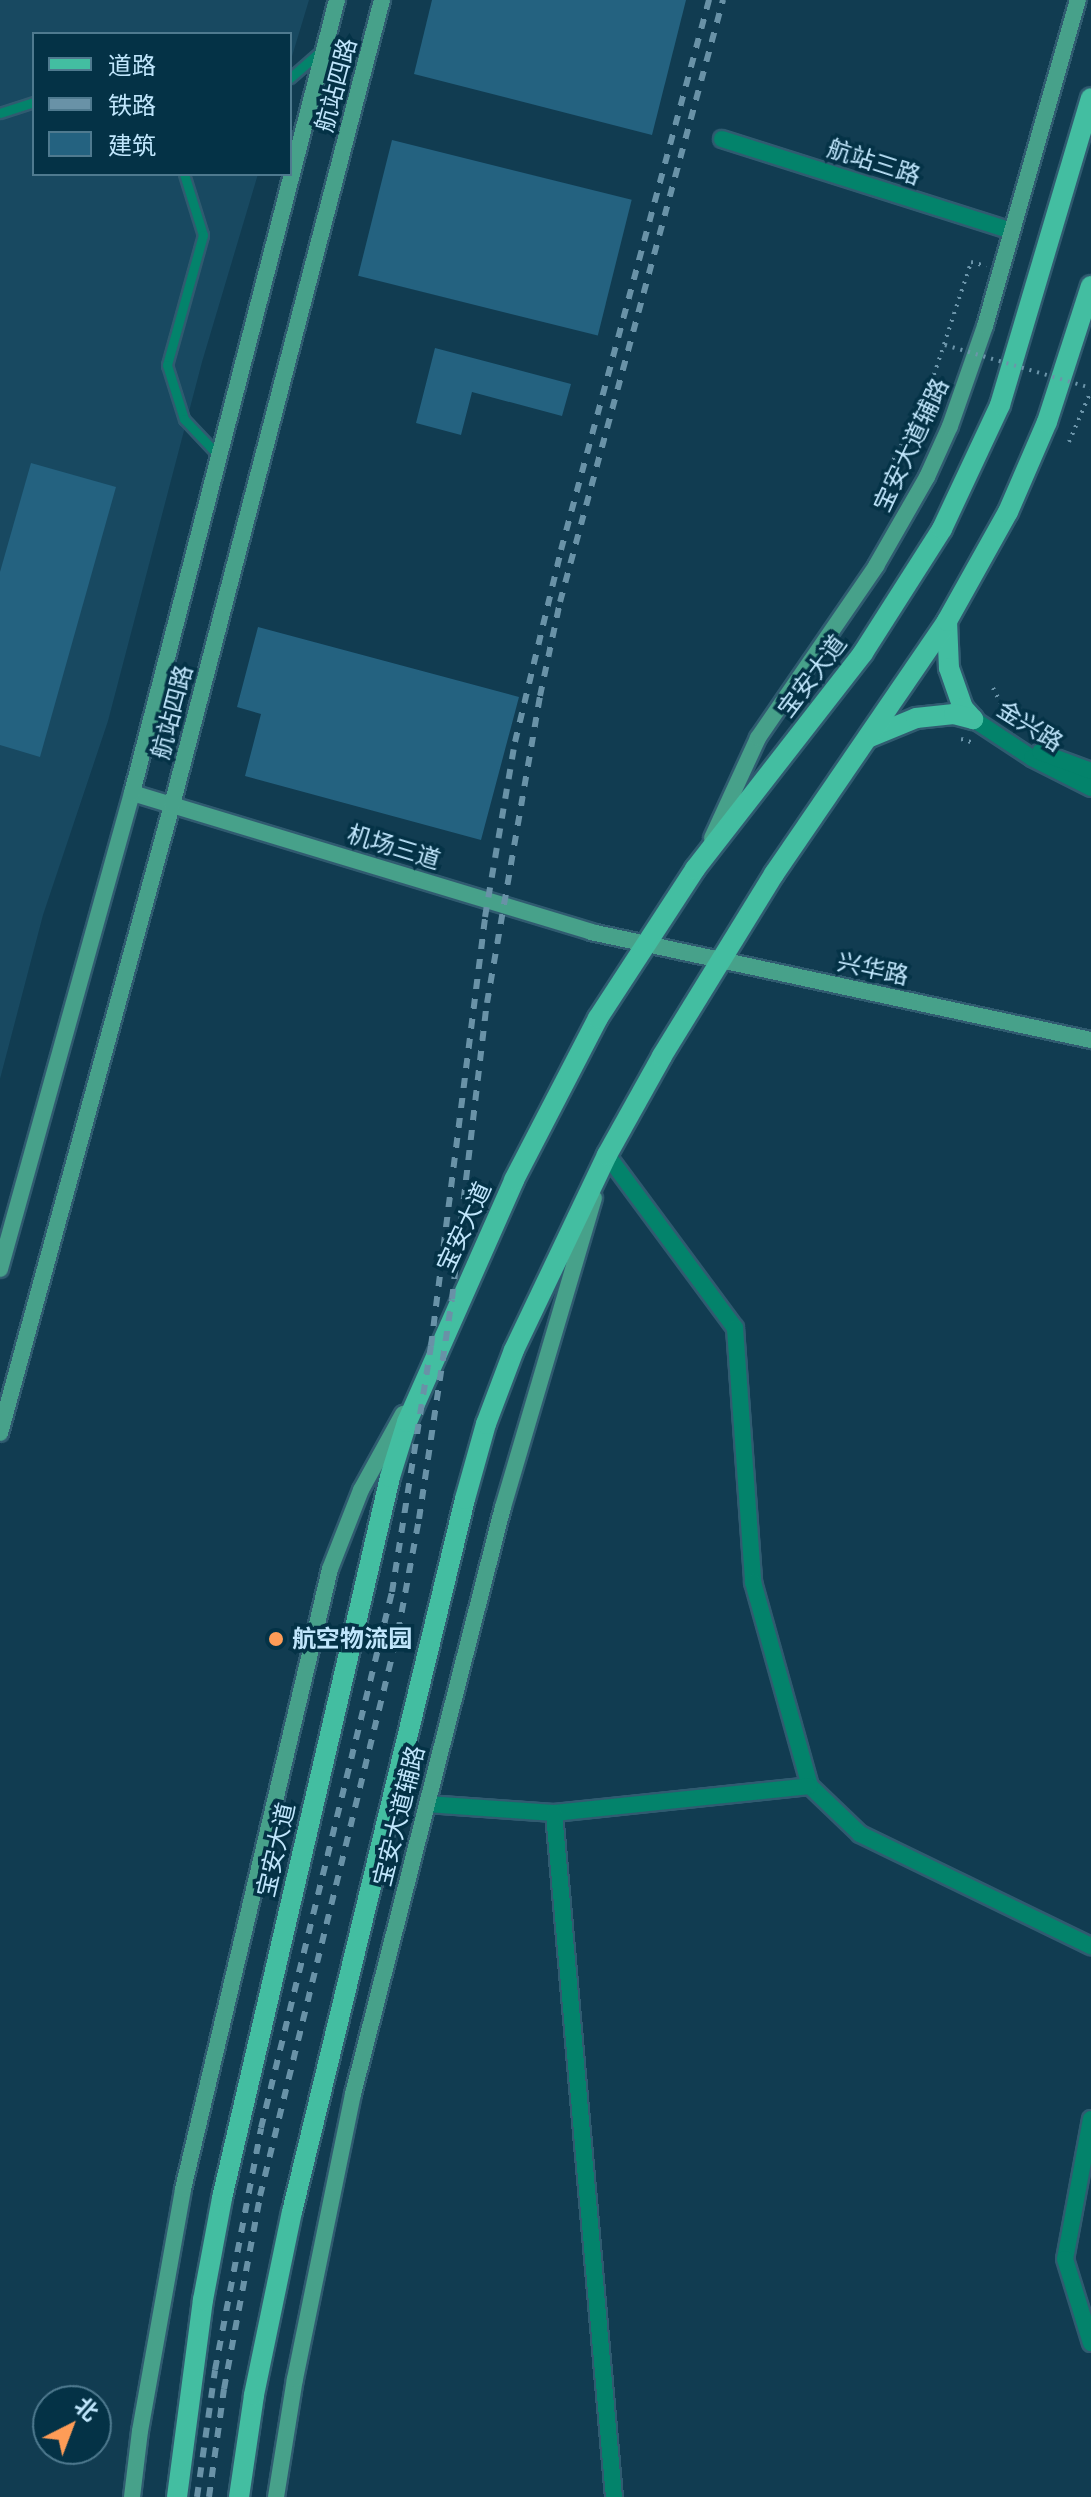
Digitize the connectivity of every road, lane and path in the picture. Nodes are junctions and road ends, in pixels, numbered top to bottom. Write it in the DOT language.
graph roads {
  1 [pos="337,0"];
  2 [pos="382,0"];
  3 [pos="1078,0"];
  4 [pos="325,47"];
  5 [pos="292,76"];
  6 [pos="1091,98"];
  7 [pos="32,103"];
  8 [pos="0,113"];
  9 [pos="722,139"];
  10 [pos="292,174"];
  11 [pos="185,176"];
  12 [pos="292,176"];
  13 [pos="1012,231"];
  14 [pos="987,266"];
  15 [pos="1091,286"];
  16 [pos="945,345"];
  17 [pos="1091,390"];
  18 [pos="1070,441"];
  19 [pos="219,456"];
  20 [pos="901,473"];
  21 [pos="947,621"];
  22 [pos="993,688"];
  23 [pos="973,719"];
  24 [pos="1014,727"];
  25 [pos="870,737"];
  26 [pos="1091,771"];
  27 [pos="1091,788"];
  28 [pos="132,793"];
  29 [pos="172,805"];
  30 [pos="695,869"];
  31 [pos="644,944"];
  32 [pos="720,960"];
  33 [pos="1091,1040"];
  34 [pos="607,1155"];
  35 [pos="0,1269"];
  36 [pos="426,1374"];
  37 [pos="0,1433"];
  38 [pos="810,1786"];
  39 [pos="427,1804"];
  40 [pos="554,1813"];
  41 [pos="1091,1946"];
  42 [pos="1091,2119"];
  43 [pos="1091,2343"];
  44 [pos="132,2497"];
  45 [pos="177,2497"];
  46 [pos="239,2497"];
  47 [pos="276,2497"];
  48 [pos="614,2497"];
  1 -- 4 [label="street, 航站四路"];
  2 -- 29 [label="street, 航站四路"];
  3 -- 13 [label="street, 宝安大道辅路"];
  4 -- 5 [label="lane"];
  4 -- 10 [label="street, 航站四路"];
  6 -- 30 [label="main road, 宝安大道"];
  7 -- 8 [label="lane"];
  9 -- 13 [label="street, 航站三路"];
  11 -- 19 [label="lane"];
  12 -- 19 [label="street, 航站四路"];
  13 -- 30 [label="street, 宝安大道辅路"];
  14 -- 16 [label="path"];
  15 -- 21 [label="main road"];
  16 -- 17 [label="path, bridge"];
  16 -- 20 [label="path"];
  17 -- 18 [label="path"];
  19 -- 28 [label="street, 航站四路"];
  21 -- 23 [label="main road"];
  21 -- 25 [label="main road"];
  22 -- 24 [label="path"];
  23 -- 25 [label="main road"];
  23 -- 26 [label="street, 金兴路"];
  23 -- 27 [label="street, 金兴路"];
  25 -- 32 [label="main road"];
  28 -- 29 [label="street, 机场三道"];
  28 -- 35 [label="street, 航站四路"];
  29 -- 31 [label="street, 机场三道"];
  29 -- 37 [label="street, 航站四路"];
  30 -- 31 [label="main road, 宝安大道"];
  31 -- 32 [label="street, 兴华路"];
  31 -- 36 [label="main road, 宝安大道"];
  32 -- 33 [label="street, 兴华路"];
  32 -- 34 [label="main road"];
  34 -- 38 [label="street"];
  34 -- 39 [label="street, 宝安大道辅路"];
  34 -- 46 [label="main road"];
  36 -- 44 [label="street"];
  36 -- 45 [label="main road, 宝安大道"];
  38 -- 40 [label="street"];
  38 -- 41 [label="street"];
  39 -- 40 [label="street"];
  39 -- 47 [label="street, 宝安大道辅路"];
  40 -- 48 [label="street"];
  42 -- 43 [label="street"];
}
